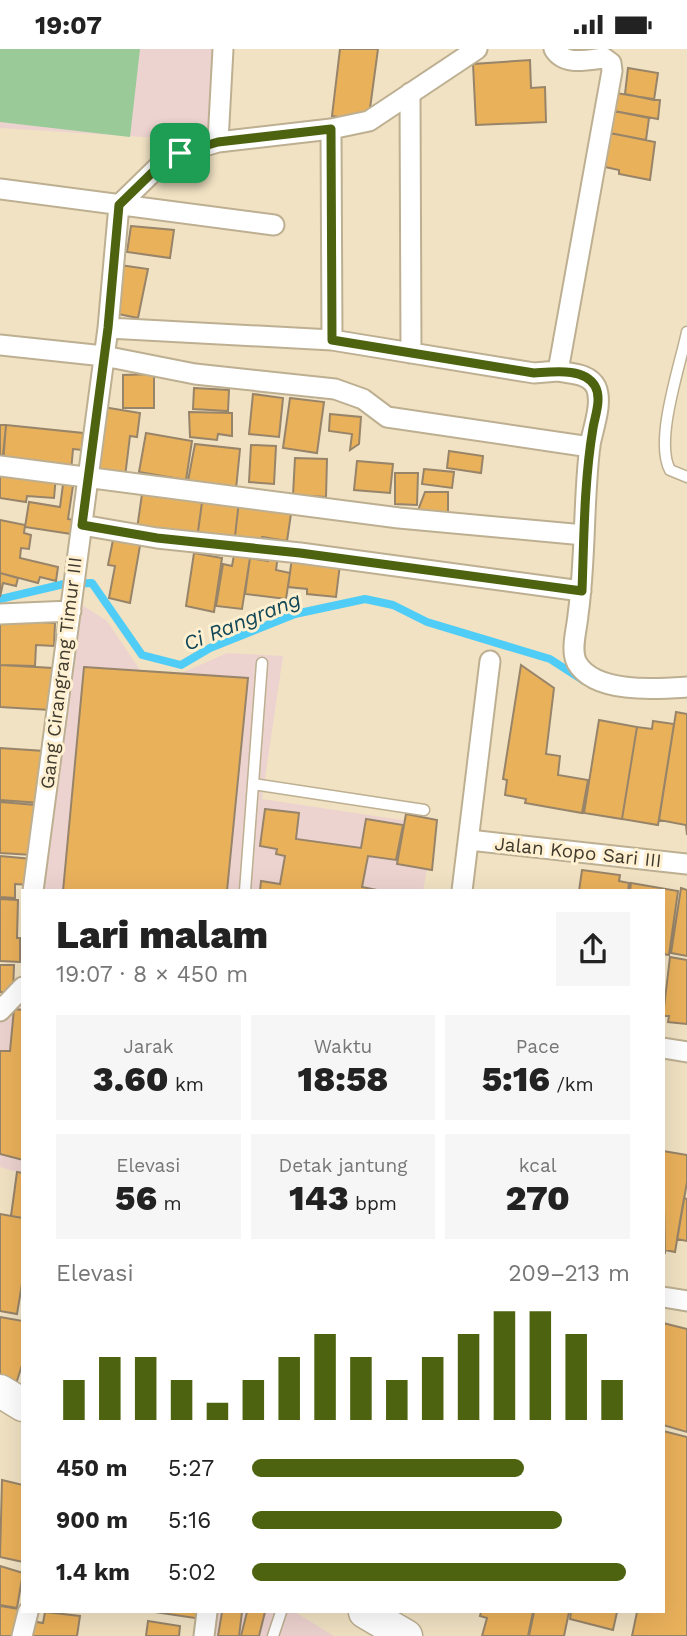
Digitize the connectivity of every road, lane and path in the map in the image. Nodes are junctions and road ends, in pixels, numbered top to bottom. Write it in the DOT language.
graph roads {
  1 [pos="223,49"];
  2 [pos="477,49"];
  3 [pos="554,49"];
  4 [pos="449,58"];
  5 [pos="410,93"];
  6 [pos="331,129"];
  7 [pos="218,142"];
  8 [pos="0,189"];
  9 [pos="119,205"];
  10 [pos="274,225"];
  11 [pos="108,328"];
  12 [pos="687,332"];
  13 [pos="332,340"];
  14 [pos="0,345"];
  15 [pos="411,353"];
  16 [pos="104,356"];
  17 [pos="558,371"];
  18 [pos="590,447"];
  19 [pos="0,466"];
  20 [pos="687,477"];
  21 [pos="83,488"];
  22 [pos="82,525"];
  23 [pos="584,535"];
  24 [pos="582,591"];
  25 [pos="71,610"];
  26 [pos="0,614"];
  27 [pos="490,660"];
  28 [pos="262,663"];
  29 [pos="687,687"];
  30 [pos="253,784"];
  31 [pos="424,810"];
  32 [pos="469,840"];
  33 [pos="687,864"];
  34 [pos="33,889"];
  35 [pos="245,889"];
  36 [pos="462,889"];
  37 [pos="21,990"];
  38 [pos="0,1011"];
  39 [pos="665,1048"];
  40 [pos="687,1052"];
  41 [pos="665,1297"];
  42 [pos="687,1301"];
  43 [pos="0,1391"];
  44 [pos="21,1404"];
  45 [pos="28,1613"];
  46 [pos="207,1613"];
  47 [pos="281,1613"];
  48 [pos="367,1613"];
  49 [pos="22,1636"];
  50 [pos="204,1636"];
  51 [pos="273,1636"];
  52 [pos="406,1636"];
  1 -- 7 [label="street"];
  2 -- 4 [label="street"];
  3 -- 17 [label="street"];
  4 -- 5 [label="street"];
  5 -- 6 [label="street"];
  5 -- 15 [label="street"];
  6 -- 7 [label="street"];
  6 -- 13 [label="street"];
  7 -- 9 [label="street"];
  8 -- 9 [label="street"];
  9 -- 10 [label="street"];
  9 -- 11 [label="street, Gang Cirangrang Timur III"];
  11 -- 13 [label="street"];
  11 -- 16 [label="street, Gang Cirangrang Timur III"];
  12 -- 20 [label="lane"];
  13 -- 15 [label="street"];
  14 -- 16 [label="street"];
  15 -- 17 [label="street"];
  16 -- 18 [label="street"];
  16 -- 21 [label="street, Gang Cirangrang Timur III"];
  17 -- 18 [label="street"];
  18 -- 23 [label="street"];
  19 -- 21 [label="street"];
  21 -- 22 [label="street, Gang Cirangrang Timur III"];
  21 -- 23 [label="street"];
  22 -- 24 [label="street"];
  22 -- 25 [label="street, Gang Cirangrang Timur III"];
  23 -- 24 [label="street"];
  24 -- 29 [label="street"];
  25 -- 26 [label="street"];
  25 -- 34 [label="street, Gang Cirangrang Timur III"];
  27 -- 32 [label="street"];
  28 -- 30 [label="lane"];
  30 -- 31 [label="lane"];
  30 -- 35 [label="lane"];
  32 -- 33 [label="street, Jalan Kopo Sari III"];
  32 -- 36 [label="street"];
  37 -- 38 [label="street"];
  39 -- 40 [label="street"];
  41 -- 42 [label="street"];
  43 -- 44 [label="main road"];
  45 -- 49 [label="street"];
  46 -- 50 [label="street"];
  47 -- 51 [label="lane"];
  48 -- 52 [label="main road"];
}
